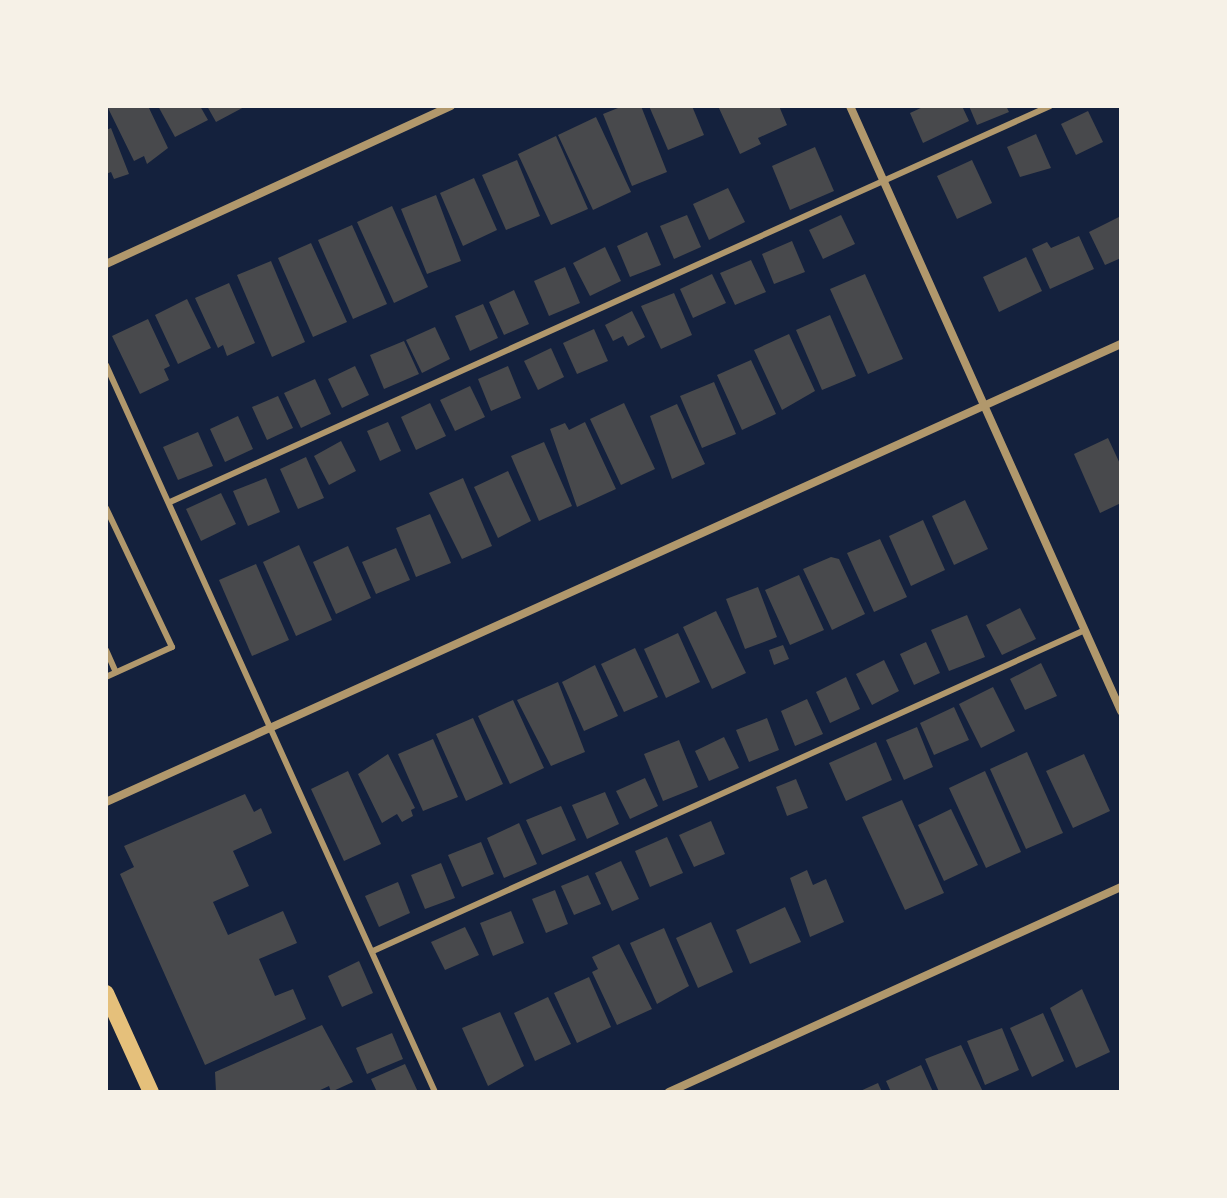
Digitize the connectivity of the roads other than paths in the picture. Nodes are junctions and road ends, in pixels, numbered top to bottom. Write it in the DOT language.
graph roads {
  1 [pos="451,106"];
  2 [pos="850,106"];
  3 [pos="1050,106"];
  4 [pos="884,181"];
  5 [pos="106,264"];
  6 [pos="1121,344"];
  7 [pos="106,365"];
  8 [pos="984,405"];
  9 [pos="170,502"];
  10 [pos="106,508"];
  11 [pos="1085,630"];
  12 [pos="106,650"];
  13 [pos="116,672"];
  14 [pos="106,677"];
  15 [pos="1121,711"];
  16 [pos="268,729"];
  17 [pos="106,802"];
  18 [pos="1121,887"];
  19 [pos="373,951"];
  20 [pos="106,993"];
  21 [pos="151,1092"];
  22 [pos="435,1092"];
  23 [pos="669,1092"];
  1 -- 5 [label="street"];
  2 -- 4 [label="street"];
  3 -- 4 [label="lane"];
  4 -- 8 [label="street"];
  4 -- 9 [label="lane"];
  6 -- 8 [label="street"];
  7 -- 9 [label="lane"];
  8 -- 11 [label="street"];
  8 -- 16 [label="street"];
  9 -- 16 [label="lane"];
  10 -- 13 [label="lane"];
  11 -- 15 [label="street"];
  11 -- 19 [label="lane"];
  12 -- 13 [label="lane"];
  13 -- 14 [label="lane"];
  16 -- 17 [label="street"];
  16 -- 19 [label="lane"];
  18 -- 23 [label="street"];
  19 -- 22 [label="lane"];
  20 -- 21 [label="main road"];
}
